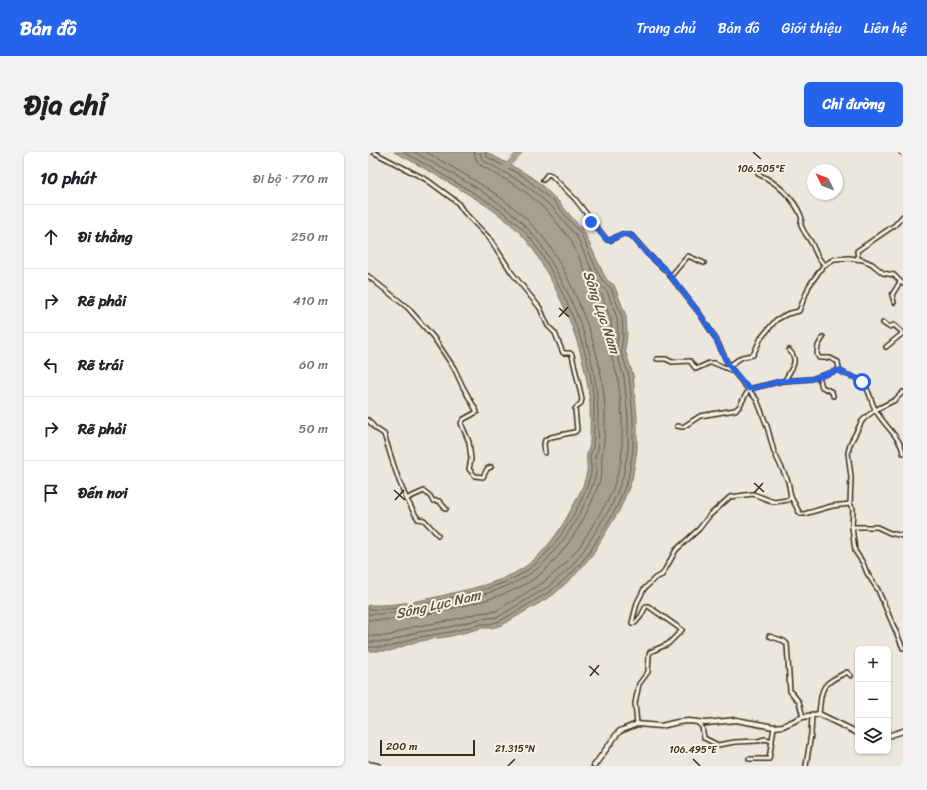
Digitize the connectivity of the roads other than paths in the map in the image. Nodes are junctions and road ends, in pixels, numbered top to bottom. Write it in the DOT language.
graph roads {
  1 [pos="372,152"];
  2 [pos="758,174"];
  3 [pos="543,180"];
  4 [pos="903,216"];
  5 [pos="858,258"];
  6 [pos="704,262"];
  7 [pos="825,265"];
  8 [pos="368,276"];
  9 [pos="671,276"];
  10 [pos="901,283"];
  11 [pos="894,302"];
  12 [pos="883,323"];
  13 [pos="903,333"];
  14 [pos="823,337"];
  15 [pos="886,347"];
  16 [pos="788,350"];
  17 [pos="657,359"];
  18 [pos="729,366"];
  19 [pos="839,370"];
  20 [pos="733,371"];
  21 [pos="819,377"];
  22 [pos="785,381"];
  23 [pos="749,389"];
  24 [pos="903,392"];
  25 [pos="832,396"];
  26 [pos="875,410"];
  27 [pos="368,420"];
  28 [pos="677,426"];
  29 [pos="545,453"];
  30 [pos="903,453"];
  31 [pos="492,467"];
  32 [pos="791,497"];
  33 [pos="406,499"];
  34 [pos="850,504"];
  35 [pos="446,509"];
  36 [pos="852,527"];
  37 [pos="438,535"];
  38 [pos="903,536"];
  39 [pos="769,636"];
  40 [pos="902,645"];
  41 [pos="851,676"];
  42 [pos="812,714"];
  43 [pos="819,714"];
  44 [pos="803,717"];
  45 [pos="697,722"];
  46 [pos="636,724"];
  47 [pos="774,727"];
  48 [pos="903,730"];
  49 [pos="855,732"];
  50 [pos="891,735"];
  51 [pos="772,741"];
  52 [pos="750,759"];
  53 [pos="368,764"];
  54 [pos="378,766"];
  55 [pos="594,766"];
  56 [pos="806,766"];
  1 -- 29 [label="street"];
  2 -- 7 [label="street"];
  3 -- 9 [label="street"];
  4 -- 5 [label="street"];
  5 -- 7 [label="street"];
  5 -- 10 [label="street"];
  6 -- 9 [label="street"];
  7 -- 18 [label="street"];
  8 -- 31 [label="street"];
  9 -- 18 [label="street"];
  10 -- 11 [label="street"];
  12 -- 13 [label="street"];
  13 -- 15 [label="street"];
  14 -- 19 [label="street"];
  16 -- 22 [label="street"];
  17 -- 20 [label="street"];
  18 -- 20 [label="street"];
  19 -- 21 [label="street"];
  19 -- 26 [label="street"];
  20 -- 23 [label="street"];
  21 -- 22 [label="street"];
  21 -- 25 [label="street"];
  22 -- 23 [label="street"];
  23 -- 28 [label="street"];
  23 -- 32 [label="street"];
  24 -- 26 [label="street"];
  26 -- 30 [label="street"];
  26 -- 34 [label="street"];
  27 -- 33 [label="street"];
  32 -- 34 [label="street"];
  32 -- 46 [label="street"];
  33 -- 35 [label="street"];
  33 -- 37 [label="street"];
  34 -- 36 [label="street"];
  36 -- 38 [label="street"];
  36 -- 40 [label="street"];
  39 -- 44 [label="street"];
  41 -- 43 [label="street"];
  42 -- 43 [label="street"];
  42 -- 44 [label="street"];
  42 -- 56 [label="street"];
  43 -- 49 [label="street"];
  44 -- 47 [label="street"];
  45 -- 46 [label="street"];
  45 -- 47 [label="street"];
  45 -- 51 [label="street"];
  46 -- 55 [label="street"];
  47 -- 51 [label="street"];
  48 -- 50 [label="street"];
  51 -- 52 [label="street"];
  53 -- 54 [label="street"];
}
